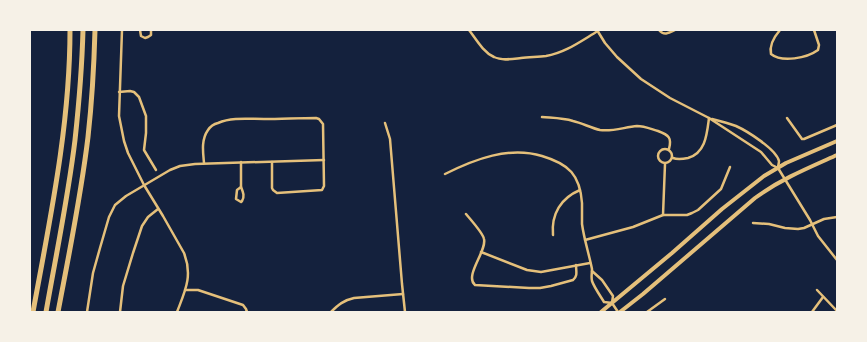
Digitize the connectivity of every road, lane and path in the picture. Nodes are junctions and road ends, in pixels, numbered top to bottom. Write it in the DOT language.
graph roads {
  1 [pos="70,30"];
  2 [pos="83,30"];
  3 [pos="95,30"];
  4 [pos="122,30"];
  5 [pos="140,30"];
  6 [pos="151,30"];
  7 [pos="469,30"];
  8 [pos="597,30"];
  9 [pos="659,30"];
  10 [pos="675,30"];
  11 [pos="780,30"];
  12 [pos="814,30"];
  13 [pos="119,92"];
  14 [pos="542,117"];
  15 [pos="710,118"];
  16 [pos="787,118"];
  17 [pos="385,123"];
  18 [pos="837,125"];
  19 [pos="837,141"];
  20 [pos="669,149"];
  21 [pos="837,155"];
  22 [pos="673,158"];
  23 [pos="324,160"];
  24 [pos="241,162"];
  25 [pos="272,162"];
  26 [pos="204,163"];
  27 [pos="665,164"];
  28 [pos="730,167"];
  29 [pos="778,168"];
  30 [pos="156,170"];
  31 [pos="446,174"];
  32 [pos="785,179"];
  33 [pos="144,186"];
  34 [pos="241,187"];
  35 [pos="580,190"];
  36 [pos="158,209"];
  37 [pos="466,214"];
  38 [pos="663,215"];
  39 [pos="837,217"];
  40 [pos="753,223"];
  41 [pos="812,224"];
  42 [pos="554,235"];
  43 [pos="586,240"];
  44 [pos="481,252"];
  45 [pos="837,260"];
  46 [pos="590,263"];
  47 [pos="576,266"];
  48 [pos="592,271"];
  49 [pos="186,290"];
  50 [pos="817,290"];
  51 [pos="403,294"];
  52 [pos="823,297"];
  53 [pos="665,299"];
  54 [pos="612,303"];
  55 [pos="837,311"];
  56 [pos="34,312"];
  57 [pos="46,312"];
  58 [pos="58,312"];
  59 [pos="87,312"];
  60 [pos="120,312"];
  61 [pos="177,312"];
  62 [pos="247,312"];
  63 [pos="331,312"];
  64 [pos="405,312"];
  65 [pos="601,312"];
  66 [pos="619,312"];
  67 [pos="648,312"];
  68 [pos="812,312"];
  1 -- 56 [label="highway"];
  2 -- 57 [label="highway"];
  3 -- 58 [label="highway"];
  4 -- 13 [label="street"];
  5 -- 6 [label="street"];
  7 -- 8 [label="street"];
  8 -- 15 [label="street"];
  9 -- 10 [label="street"];
  11 -- 12 [label="street"];
  13 -- 30 [label="street"];
  13 -- 33 [label="street"];
  14 -- 20 [label="street"];
  15 -- 22 [label="street"];
  15 -- 29 [label="street"];
  15 -- 29 [label="street"];
  16 -- 18 [label="street"];
  17 -- 51 [label="street"];
  19 -- 29 [label="main road"];
  20 -- 22 [label="street"];
  20 -- 27 [label="street"];
  21 -- 32 [label="main road"];
  22 -- 27 [label="street"];
  23 -- 25 [label="street"];
  23 -- 25 [label="street"];
  23 -- 26 [label="street"];
  24 -- 25 [label="street"];
  24 -- 26 [label="street"];
  24 -- 34 [label="street"];
  26 -- 33 [label="street"];
  27 -- 38 [label="street"];
  28 -- 38 [label="street"];
  29 -- 32 [label="street"];
  29 -- 54 [label="main road"];
  31 -- 35 [label="street"];
  32 -- 41 [label="street"];
  32 -- 66 [label="main road"];
  33 -- 36 [label="street"];
  33 -- 59 [label="street"];
  34 -- 34 [label="street"];
  35 -- 42 [label="street"];
  35 -- 43 [label="street"];
  36 -- 49 [label="street"];
  36 -- 60 [label="street"];
  37 -- 44 [label="street"];
  38 -- 43 [label="street"];
  39 -- 41 [label="street"];
  40 -- 41 [label="street"];
  41 -- 45 [label="street"];
  43 -- 46 [label="street"];
  44 -- 47 [label="street"];
  44 -- 47 [label="street"];
  46 -- 47 [label="street"];
  46 -- 48 [label="street"];
  48 -- 54 [label="street"];
  48 -- 54 [label="street"];
  49 -- 61 [label="street"];
  49 -- 62 [label="street"];
  50 -- 52 [label="street"];
  51 -- 63 [label="street"];
  51 -- 64 [label="street"];
  52 -- 55 [label="street"];
  52 -- 68 [label="street"];
  53 -- 67 [label="street"];
  54 -- 65 [label="main road"];
  54 -- 66 [label="street"];
}
